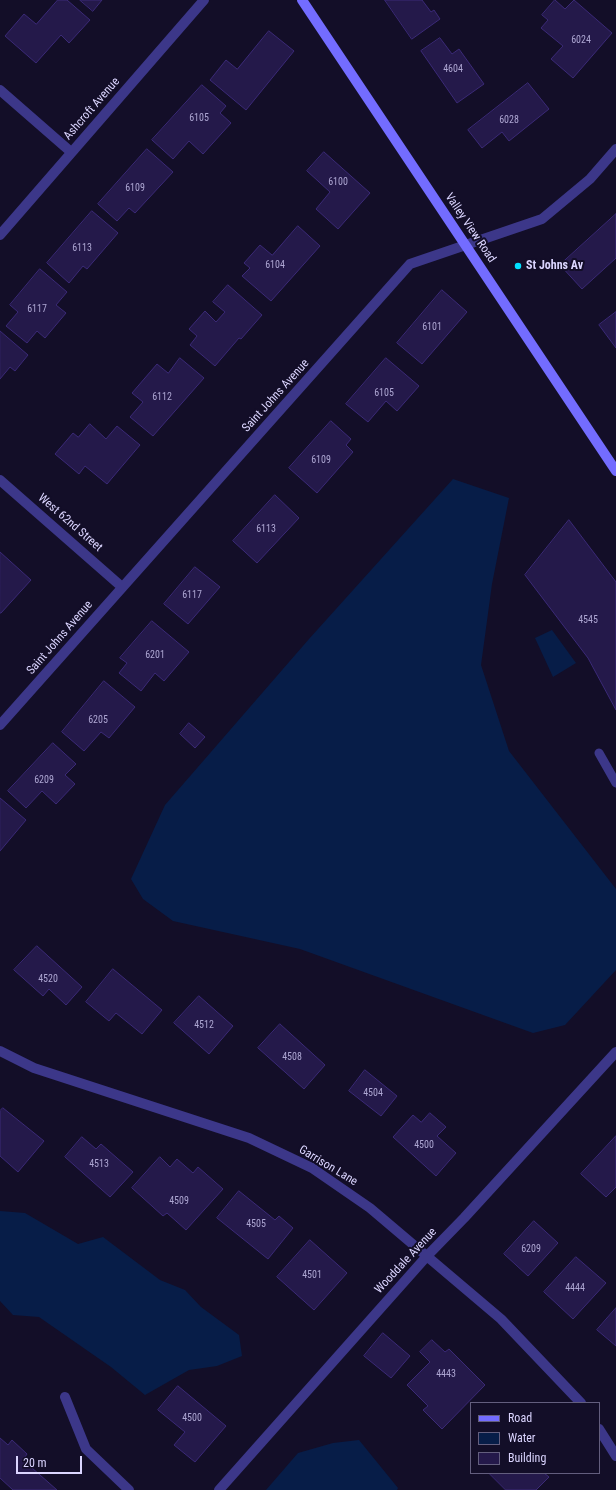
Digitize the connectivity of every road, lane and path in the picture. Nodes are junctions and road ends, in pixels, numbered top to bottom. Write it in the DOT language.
graph roads {
  1 [pos="204,0"];
  2 [pos="302,0"];
  3 [pos="0,90"];
  4 [pos="616,149"];
  5 [pos="71,152"];
  6 [pos="0,235"];
  7 [pos="466,245"];
  8 [pos="616,471"];
  9 [pos="0,480"];
  10 [pos="122,587"];
  11 [pos="0,725"];
  12 [pos="599,753"];
  13 [pos="616,783"];
  14 [pos="0,1051"];
  15 [pos="616,1052"];
  16 [pos="426,1256"];
  17 [pos="65,1397"];
  18 [pos="580,1402"];
  19 [pos="600,1431"];
  20 [pos="616,1456"];
  21 [pos="129,1490"];
  22 [pos="219,1490"];
  1 -- 5 [label="street, Ashcroft Avenue"];
  2 -- 7 [label="street, Valley View Road"];
  3 -- 5 [label="street"];
  4 -- 7 [label="street, Saint Johns Avenue"];
  5 -- 6 [label="street, Ashcroft Avenue"];
  7 -- 8 [label="street, Valley View Road"];
  7 -- 10 [label="street, Saint Johns Avenue"];
  9 -- 10 [label="street, West 62nd Street"];
  10 -- 11 [label="street, Saint Johns Avenue"];
  12 -- 13 [label="lane"];
  14 -- 16 [label="street, Garrison Lane"];
  15 -- 16 [label="street, Wooddale Avenue"];
  16 -- 18 [label="street, Garrison Lane"];
  16 -- 22 [label="street, Wooddale Avenue"];
  17 -- 21 [label="street"];
  19 -- 20 [label="street"];
}
